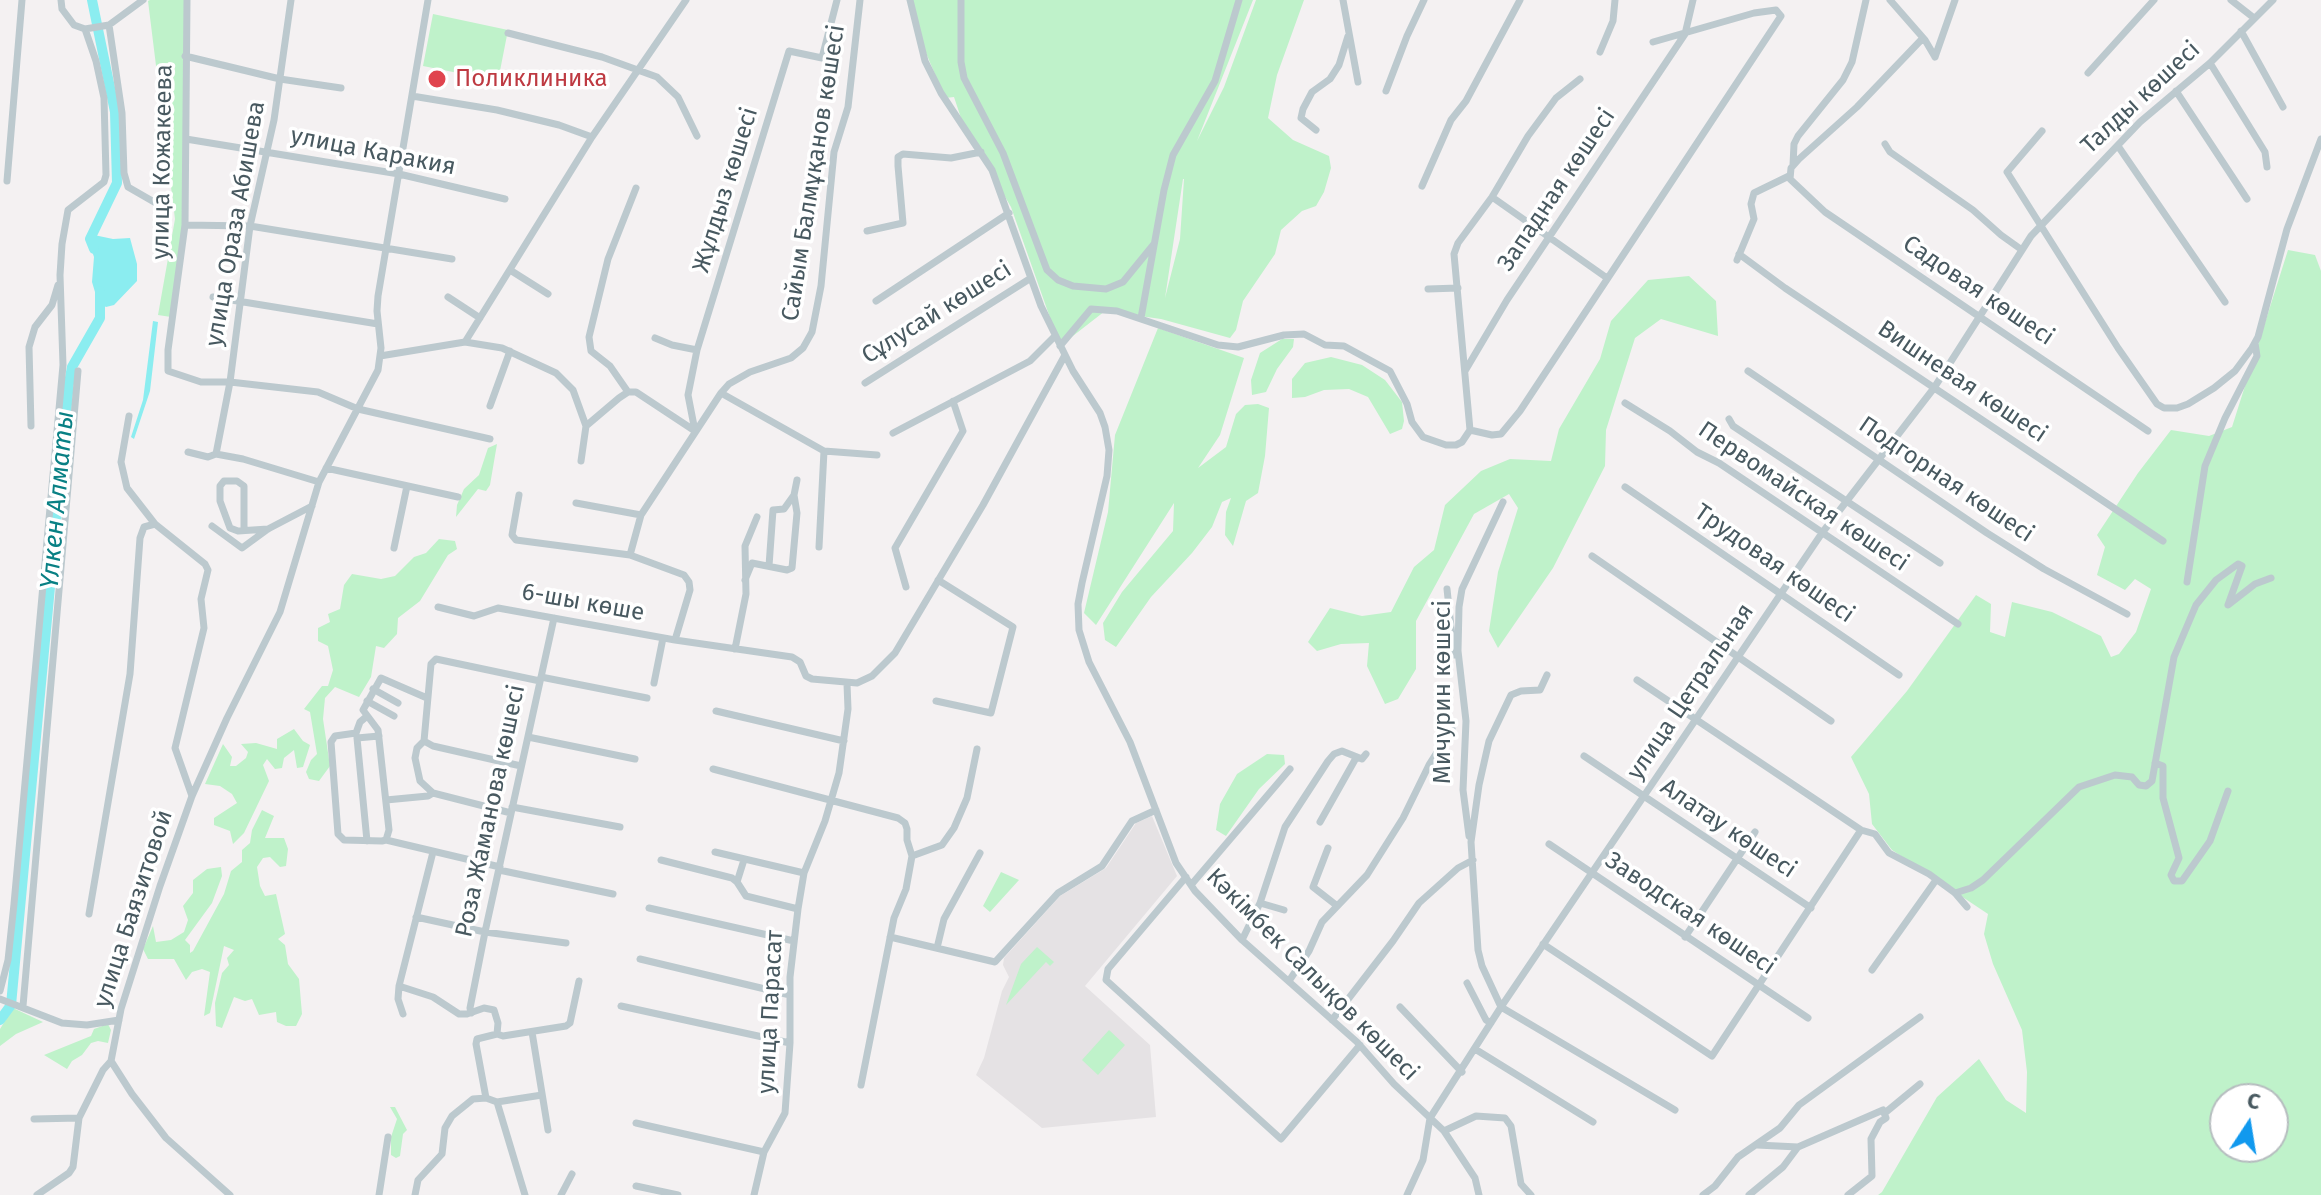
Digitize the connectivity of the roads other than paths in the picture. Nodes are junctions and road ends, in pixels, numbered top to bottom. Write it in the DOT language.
graph roads {
  1 [pos="22,0"];
  2 [pos="61,0"];
  3 [pos="143,0"];
  4 [pos="187,0"];
  5 [pos="284,0"];
  6 [pos="291,0"];
  7 [pos="428,0"];
  8 [pos="686,0"];
  9 [pos="837,0"];
  10 [pos="860,0"];
  11 [pos="910,0"];
  12 [pos="961,0"];
  13 [pos="1239,0"];
  14 [pos="1343,0"];
  15 [pos="1424,0"];
  16 [pos="1520,0"];
  17 [pos="1615,0"];
  18 [pos="1693,0"];
  19 [pos="1866,0"];
  20 [pos="1890,0"];
  21 [pos="1955,0"];
  22 [pos="2154,0"];
  23 [pos="2231,0"];
  24 [pos="2273,0"];
  25 [pos="2254,18"];
  26 [pos="106,26"];
  27 [pos="89,29"];
  28 [pos="2241,31"];
  29 [pos="508,33"];
  30 [pos="1685,34"];
  31 [pos="1348,36"];
  32 [pos="1923,38"];
  33 [pos="1653,42"];
  34 [pos="1600,52"];
  35 [pos="185,56"];
  36 [pos="2210,63"];
  37 [pos="638,70"];
  38 [pos="2088,73"];
  39 [pos="280,79"];
  40 [pos="1580,79"];
  41 [pos="1358,82"];
  42 [pos="341,88"];
  43 [pos="1386,91"];
  44 [pos="2176,91"];
  45 [pos="412,96"];
  46 [pos="2283,107"];
  47 [pos="1316,130"];
  48 [pos="2042,131"];
  49 [pos="697,136"];
  50 [pos="592,137"];
  51 [pos="186,139"];
  52 [pos="2321,139"];
  53 [pos="1885,144"];
  54 [pos="2118,146"];
  55 [pos="267,152"];
  56 [pos="981,152"];
  57 [pos="1793,166"];
  58 [pos="2267,167"];
  59 [pos="399,174"];
  60 [pos="1790,178"];
  61 [pos="7,181"];
  62 [pos="1422,186"];
  63 [pos="636,188"];
  64 [pos="1492,197"];
  65 [pos="505,199"];
  66 [pos="2247,199"];
  67 [pos="161,206"];
  68 [pos="1009,213"];
  69 [pos="185,225"];
  70 [pos="250,226"];
  71 [pos="2040,228"];
  72 [pos="867,231"];
  73 [pos="1549,239"];
  74 [pos="1154,244"];
  75 [pos="386,248"];
  76 [pos="2022,250"];
  77 [pos="452,259"];
  78 [pos="510,270"];
  79 [pos="60,275"];
  80 [pos="1031,278"];
  81 [pos="1607,278"];
  82 [pos="1458,288"];
  83 [pos="1428,289"];
  84 [pos="548,294"];
  85 [pos="213,297"];
  86 [pos="448,297"];
  87 [pos="876,301"];
  88 [pos="2225,302"];
  89 [pos="240,303"];
  90 [pos="1982,317"];
  91 [pos="480,318"];
  92 [pos="1141,318"];
  93 [pos="378,324"];
  94 [pos="1055,336"];
  95 [pos="655,338"];
  96 [pos="465,342"];
  97 [pos="2255,343"];
  98 [pos="1060,346"];
  99 [pos="697,350"];
  100 [pos="510,351"];
  101 [pos="1065,355"];
  102 [pos="380,356"];
  103 [pos="78,371"];
  104 [pos="1465,371"];
  105 [pos="1748,371"];
  106 [pos="230,382"];
  107 [pos="865,383"];
  108 [pos="1934,388"];
  109 [pos="628,392"];
  110 [pos="721,393"];
  111 [pos="953,401"];
  112 [pos="1625,403"];
  113 [pos="490,406"];
  114 [pos="358,409"];
  115 [pos="129,416"];
  116 [pos="1729,419"];
  117 [pos="31,426"];
  118 [pos="586,426"];
  119 [pos="1470,430"];
  120 [pos="695,431"];
  121 [pos="2148,431"];
  122 [pos="893,433"];
  123 [pos="490,439"];
  124 [pos="824,451"];
  125 [pos="188,452"];
  126 [pos="216,454"];
  127 [pos="877,455"];
  128 [pos="1878,459"];
  129 [pos="581,461"];
  130 [pos="326,468"];
  131 [pos="797,480"];
  132 [pos="319,482"];
  133 [pos="407,486"];
  134 [pos="1625,487"];
  135 [pos="519,495"];
  136 [pos="794,495"];
  137 [pos="458,497"];
  138 [pos="1846,499"];
  139 [pos="1503,502"];
  140 [pos="576,503"];
  141 [pos="312,506"];
  142 [pos="641,515"];
  143 [pos="757,517"];
  144 [pos="155,524"];
  145 [pos="212,526"];
  146 [pos="268,529"];
  147 [pos="244,530"];
  148 [pos="1822,533"];
  149 [pos="2163,541"];
  150 [pos="819,547"];
  151 [pos="394,548"];
  152 [pos="630,555"];
  153 [pos="1592,556"];
  154 [pos="1940,563"];
  155 [pos="769,566"];
  156 [pos="2271,578"];
  157 [pos="745,580"];
  158 [pos="938,580"];
  159 [pos="2187,582"];
  160 [pos="906,587"];
  161 [pos="1447,589"];
  162 [pos="1780,593"];
  163 [pos="438,607"];
  164 [pos="2127,614"];
  165 [pos="554,618"];
  166 [pos="1958,624"];
  167 [pos="663,638"];
  168 [pos="675,640"];
  169 [pos="735,649"];
  170 [pos="1738,658"];
  171 [pos="1547,675"];
  172 [pos="1899,675"];
  173 [pos="1461,676"];
  174 [pos="541,679"];
  175 [pos="1637,680"];
  176 [pos="654,683"];
  177 [pos="847,684"];
  178 [pos="373,689"];
  179 [pos="427,698"];
  180 [pos="647,698"];
  181 [pos="367,701"];
  182 [pos="936,701"];
  183 [pos="398,703"];
  184 [pos="716,711"];
  185 [pos="394,716"];
  186 [pos="366,717"];
  187 [pos="1831,721"];
  188 [pos="1696,722"];
  189 [pos="1452,729"];
  190 [pos="379,736"];
  191 [pos="528,737"];
  192 [pos="424,741"];
  193 [pos="844,741"];
  194 [pos="977,749"];
  195 [pos="1366,754"];
  196 [pos="1584,756"];
  197 [pos="1356,758"];
  198 [pos="635,759"];
  199 [pos="2155,763"];
  200 [pos="521,766"];
  201 [pos="713,769"];
  202 [pos="1290,769"];
  203 [pos="2228,791"];
  204 [pos="433,793"];
  205 [pos="192,796"];
  206 [pos="1645,797"];
  207 [pos="832,799"];
  208 [pos="386,800"];
  209 [pos="512,810"];
  210 [pos="1156,810"];
  211 [pos="1320,822"];
  212 [pos="620,827"];
  213 [pos="1861,830"];
  214 [pos="1755,832"];
  215 [pos="386,840"];
  216 [pos="367,841"];
  217 [pos="1471,842"];
  218 [pos="1549,844"];
  219 [pos="1328,848"];
  220 [pos="433,852"];
  221 [pos="715,852"];
  222 [pos="980,853"];
  223 [pos="912,856"];
  224 [pos="1737,859"];
  225 [pos="661,860"];
  226 [pos="1473,860"];
  227 [pos="743,863"];
  228 [pos="500,868"];
  229 [pos="804,873"];
  230 [pos="1592,873"];
  231 [pos="1186,877"];
  232 [pos="1936,880"];
  233 [pos="737,882"];
  234 [pos="1191,885"];
  235 [pos="1955,893"];
  236 [pos="613,894"];
  237 [pos="1260,903"];
  238 [pos="1336,905"];
  239 [pos="1967,907"];
  240 [pos="649,908"];
  241 [pos="1811,908"];
  242 [pos="798,909"];
  243 [pos="1284,910"];
  244 [pos="89,914"];
  245 [pos="416,917"];
  246 [pos="485,932"];
  247 [pos="890,937"];
  248 [pos="1685,937"];
  249 [pos="1242,940"];
  250 [pos="794,941"];
  251 [pos="566,943"];
  252 [pos="1543,944"];
  253 [pos="937,948"];
  254 [pos="640,959"];
  255 [pos="1872,970"];
  256 [pos="579,981"];
  257 [pos="1289,981"];
  258 [pos="1467,983"];
  259 [pos="1760,984"];
  260 [pos="399,986"];
  261 [pos="0,991"];
  262 [pos="790,995"];
  263 [pos="3,999"];
  264 [pos="20,1004"];
  265 [pos="621,1006"];
  266 [pos="1400,1007"];
  267 [pos="1501,1007"];
  268 [pos="471,1013"];
  269 [pos="403,1014"];
  270 [pos="1920,1017"];
  271 [pos="1808,1018"];
  272 [pos="119,1020"];
  273 [pos="1332,1020"];
  274 [pos="1491,1023"];
  275 [pos="532,1032"];
  276 [pos="497,1034"];
  277 [pos="790,1043"];
  278 [pos="1360,1045"];
  279 [pos="1475,1049"];
  280 [pos="111,1061"];
  281 [pos="1462,1072"];
  282 [pos="1920,1084"];
  283 [pos="861,1085"];
  284 [pos="542,1095"];
  285 [pos="486,1098"];
  286 [pos="497,1102"];
  287 [pos="1675,1110"];
  288 [pos="1886,1112"];
  289 [pos="79,1118"];
  290 [pos="1430,1118"];
  291 [pos="34,1119"];
  292 [pos="1593,1122"];
  293 [pos="636,1123"];
  294 [pos="548,1130"];
  295 [pos="1444,1131"];
  296 [pos="388,1137"];
  297 [pos="1757,1145"];
  298 [pos="1798,1147"];
  299 [pos="764,1152"];
  300 [pos="572,1174"];
  301 [pos="636,1186"];
  302 [pos="1524,1193"];
  303 [pos="229,1194"];
  304 [pos="37,1195"];
  305 [pos="379,1195"];
  306 [pos="415,1195"];
  307 [pos="525,1195"];
  308 [pos="561,1195"];
  309 [pos="678,1195"];
  310 [pos="754,1195"];
  311 [pos="1407,1195"];
  312 [pos="1479,1195"];
  313 [pos="1703,1195"];
  314 [pos="1749,1195"];
  315 [pos="1848,1195"];
  1 -- 61 [label="street"];
  2 -- 27 [label="street"];
  3 -- 26 [label="street"];
  4 -- 35 [label="street, улица Кожакеева"];
  5 -- 6 [label="street"];
  6 -- 39 [label="street, улица Ораза Абишева"];
  7 -- 45 [label="street"];
  8 -- 37 [label="street"];
  9 -- 99 [label="street, Жұлдыз көшесі"];
  10 -- 110 [label="street, Сайым Балмұқанов көшесі"];
  11 -- 56 [label="street, Кәкімбек Салықов көшесі"];
  12 -- 74 [label="street"];
  13 -- 74 [label="street"];
  14 -- 31 [label="street"];
  15 -- 43 [label="street"];
  16 -- 62 [label="street"];
  17 -- 34 [label="street"];
  18 -- 30 [label="street"];
  19 -- 57 [label="street"];
  20 -- 32 [label="street"];
  21 -- 32 [label="street"];
  22 -- 38 [label="street"];
  23 -- 25 [label="street"];
  24 -- 25 [label="street, Талды көшесі"];
  25 -- 28 [label="street, Талды көшесі"];
  26 -- 27 [label="street"];
  26 -- 67 [label="street"];
  27 -- 79 [label="street"];
  28 -- 36 [label="street, Талды көшесі"];
  28 -- 46 [label="street"];
  29 -- 37 [label="street"];
  30 -- 33 [label="street"];
  30 -- 73 [label="street, Западная көшесі"];
  30 -- 81 [label="street"];
  31 -- 41 [label="street"];
  31 -- 47 [label="street"];
  32 -- 57 [label="street"];
  35 -- 39 [label="street"];
  35 -- 51 [label="street, улица Кожакеева"];
  36 -- 44 [label="street, Талды көшесі"];
  36 -- 58 [label="street"];
  37 -- 49 [label="street"];
  37 -- 50 [label="street"];
  39 -- 42 [label="street"];
  39 -- 55 [label="street, улица Ораза Абишева"];
  40 -- 64 [label="street"];
  44 -- 54 [label="street, Талды көшесі"];
  44 -- 66 [label="street"];
  45 -- 50 [label="street"];
  45 -- 59 [label="street"];
  48 -- 71 [label="street"];
  50 -- 78 [label="street"];
  51 -- 55 [label="street, улица Каракия"];
  51 -- 69 [label="street, улица Кожакеева"];
  52 -- 97 [label="street"];
  53 -- 76 [label="street"];
  54 -- 71 [label="street, Талды көшесі"];
  54 -- 88 [label="street"];
  55 -- 59 [label="street, улица Каракия"];
  55 -- 70 [label="street, улица Ораза Абишева"];
  56 -- 68 [label="street, Кәкімбек Салықов көшесі"];
  56 -- 72 [label="street"];
  57 -- 60 [label="street"];
  59 -- 65 [label="street, улица Каракия"];
  59 -- 75 [label="street"];
  60 -- 90 [label="street, Садовая көшесі"];
  60 -- 108 [label="street, Вишневая көшесі"];
  63 -- 109 [label="street"];
  64 -- 73 [label="street"];
  64 -- 82 [label="street"];
  68 -- 80 [label="street, Кәкімбек Салықов көшесі"];
  68 -- 87 [label="street"];
  69 -- 70 [label="street"];
  69 -- 106 [label="street, улица Кожакеева"];
  70 -- 75 [label="street"];
  70 -- 89 [label="street, улица Ораза Абишева"];
  71 -- 76 [label="street, улица Цетральная"];
  71 -- 97 [label="street"];
  73 -- 81 [label="street"];
  73 -- 104 [label="street, Западная көшесі"];
  74 -- 92 [label="street"];
  75 -- 77 [label="street"];
  75 -- 93 [label="street"];
  76 -- 90 [label="street, улица Цетральная"];
  78 -- 84 [label="street"];
  78 -- 91 [label="street"];
  79 -- 117 [label="street"];
  79 -- 261 [label="street"];
  80 -- 94 [label="street, Кәкімбек Салықов көшесі"];
  80 -- 107 [label="street, Сұлусай көшесі"];
  81 -- 119 [label="street"];
  82 -- 83 [label="street"];
  82 -- 104 [label="street"];
  85 -- 89 [label="street"];
  86 -- 91 [label="street"];
  89 -- 93 [label="street"];
  89 -- 106 [label="street, улица Ораза Абишева"];
  90 -- 108 [label="street, улица Цетральная"];
  90 -- 121 [label="street, Садовая көшесі"];
  91 -- 96 [label="street"];
  92 -- 98 [label="street"];
  92 -- 119 [label="street"];
  93 -- 102 [label="street"];
  94 -- 98 [label="street, Кәкімбек Салықов көшесі"];
  94 -- 111 [label="street"];
  95 -- 99 [label="street"];
  96 -- 100 [label="street"];
  96 -- 102 [label="street"];
  97 -- 159 [label="street"];
  98 -- 101 [label="street, Кәкімбек Салықов көшесі"];
  99 -- 120 [label="street, Жұлдыз көшесі"];
  100 -- 113 [label="street"];
  100 -- 118 [label="street"];
  101 -- 158 [label="street"];
  101 -- 210 [label="street, Кәкімбек Салықов көшесі"];
  102 -- 114 [label="street, улица Баязитовой"];
  103 -- 264 [label="street"];
  104 -- 119 [label="street"];
  105 -- 128 [label="street, Подгорная көшесі"];
  106 -- 114 [label="street"];
  106 -- 126 [label="street, улица Ораза Абишева"];
  108 -- 128 [label="street, улица Цетральная"];
  108 -- 149 [label="street, Вишневая көшесі"];
  109 -- 118 [label="street"];
  109 -- 120 [label="street"];
  110 -- 120 [label="street, Сайым Балмұқанов көшесі"];
  110 -- 124 [label="street"];
  111 -- 122 [label="street"];
  111 -- 160 [label="street"];
  112 -- 148 [label="street, Первомайская көшесі"];
  114 -- 123 [label="street"];
  114 -- 130 [label="street, улица Баязитовой"];
  115 -- 144 [label="street"];
  116 -- 138 [label="street"];
  118 -- 129 [label="street"];
  120 -- 142 [label="street, Сайым Балмұқанов көшесі"];
  124 -- 127 [label="street"];
  124 -- 150 [label="street"];
  125 -- 126 [label="street"];
  126 -- 132 [label="street"];
  128 -- 138 [label="street, улица Цетральная"];
  128 -- 164 [label="street, Подгорная көшесі"];
  130 -- 132 [label="street, улица Баязитовой"];
  130 -- 133 [label="street"];
  131 -- 136 [label="street"];
  132 -- 141 [label="street, улица Баязитовой"];
  133 -- 137 [label="street"];
  133 -- 151 [label="street"];
  134 -- 162 [label="street, Трудовая көшесі"];
  135 -- 152 [label="street"];
  136 -- 155 [label="street"];
  136 -- 155 [label="street"];
  138 -- 148 [label="street, улица Цетральная"];
  138 -- 154 [label="street"];
  139 -- 173 [label="street, Мичурин көшесі"];
  140 -- 142 [label="street"];
  141 -- 146 [label="street"];
  141 -- 205 [label="street, улица Баязитовой"];
  142 -- 152 [label="street, Сайым Балмұқанов көшесі"];
  143 -- 157 [label="street"];
  144 -- 205 [label="street"];
  144 -- 244 [label="street"];
  145 -- 146 [label="street"];
  146 -- 147 [label="street"];
  147 -- 147 [label="street"];
  148 -- 162 [label="street, улица Цетральная"];
  148 -- 166 [label="street, Первомайская көшесі"];
  152 -- 168 [label="street"];
  153 -- 170 [label="street"];
  155 -- 157 [label="street"];
  156 -- 199 [label="street"];
  157 -- 169 [label="street"];
  158 -- 177 [label="street"];
  158 -- 182 [label="street"];
  161 -- 173 [label="street"];
  162 -- 170 [label="street, улица Цетральная"];
  162 -- 172 [label="street, Трудовая көшесі"];
  163 -- 165 [label="street, 6-шы көше"];
  165 -- 167 [label="street, 6-шы көше"];
  165 -- 174 [label="street, Роза Жаманова көшесі"];
  167 -- 168 [label="street, 6-шы көше"];
  167 -- 176 [label="street"];
  168 -- 169 [label="street, 6-шы көше"];
  169 -- 177 [label="street, 6-шы көше"];
  170 -- 187 [label="street"];
  170 -- 188 [label="street, улица Цетральная"];
  171 -- 217 [label="street"];
  173 -- 217 [label="street, Мичурин көшесі"];
  174 -- 179 [label="street"];
  174 -- 180 [label="street"];
  174 -- 191 [label="street, Роза Жаманова көшесі"];
  175 -- 188 [label="street"];
  177 -- 193 [label="street, улица Парасат"];
  178 -- 179 [label="street"];
  178 -- 181 [label="street"];
  178 -- 183 [label="street"];
  179 -- 192 [label="street"];
  181 -- 185 [label="street"];
  181 -- 186 [label="street"];
  184 -- 193 [label="street"];
  186 -- 190 [label="street"];
  186 -- 216 [label="street"];
  188 -- 206 [label="street, улица Цетральная"];
  188 -- 213 [label="street"];
  189 -- 238 [label="street"];
  190 -- 208 [label="street"];
  190 -- 216 [label="street"];
  191 -- 198 [label="street"];
  191 -- 200 [label="street, Роза Жаманова көшесі"];
  192 -- 200 [label="street"];
  192 -- 204 [label="street"];
  193 -- 207 [label="street, улица Парасат"];
  194 -- 223 [label="street"];
  195 -- 197 [label="street"];
  196 -- 206 [label="street, Алатау көшесі"];
  197 -- 211 [label="street"];
  197 -- 237 [label="street"];
  199 -- 203 [label="street"];
  199 -- 235 [label="street"];
  200 -- 209 [label="street, Роза Жаманова көшесі"];
  201 -- 207 [label="street"];
  202 -- 234 [label="street"];
  204 -- 208 [label="street"];
  204 -- 209 [label="street"];
  205 -- 272 [label="street, улица Баязитовой"];
  206 -- 224 [label="street, Алатау көшесі"];
  206 -- 230 [label="street, улица Цетральная"];
  207 -- 223 [label="street"];
  207 -- 229 [label="street, улица Парасат"];
  208 -- 215 [label="street"];
  209 -- 212 [label="street"];
  209 -- 228 [label="street, Роза Жаманова көшесі"];
  210 -- 231 [label="street, Кәкімбек Салықов көшесі"];
  210 -- 253 [label="street"];
  213 -- 232 [label="street"];
  213 -- 241 [label="street"];
  214 -- 224 [label="street"];
  215 -- 216 [label="street"];
  215 -- 220 [label="street"];
  217 -- 226 [label="street"];
  218 -- 230 [label="street, Заводская көшесі"];
  219 -- 238 [label="street"];
  220 -- 228 [label="street"];
  220 -- 245 [label="street, Роза Жаманова көшесі"];
  221 -- 229 [label="street"];
  222 -- 253 [label="street"];
  223 -- 247 [label="street"];
  224 -- 241 [label="street, Алатау көшесі"];
  224 -- 248 [label="street"];
  225 -- 233 [label="street"];
  226 -- 267 [label="street"];
  226 -- 273 [label="street"];
  227 -- 233 [label="street"];
  228 -- 236 [label="street"];
  228 -- 246 [label="street, Роза Жаманова көшесі"];
  229 -- 242 [label="street, улица Парасат"];
  230 -- 248 [label="street, Заводская көшесі"];
  230 -- 252 [label="street, улица Цетральная"];
  231 -- 234 [label="street, Кәкімбек Салықов көшесі"];
  231 -- 278 [label="street"];
  232 -- 235 [label="street"];
  232 -- 255 [label="street"];
  233 -- 242 [label="street"];
  234 -- 249 [label="street, Кәкімбек Салықов көшесі"];
  235 -- 239 [label="street"];
  237 -- 243 [label="street"];
  237 -- 249 [label="street"];
  238 -- 257 [label="street"];
  240 -- 250 [label="street"];
  241 -- 259 [label="street"];
  242 -- 250 [label="street, улица Парасат"];
  245 -- 246 [label="street"];
  245 -- 260 [label="street, Роза Жаманова көшесі"];
  246 -- 251 [label="street"];
  246 -- 268 [label="street, Роза Жаманова көшесі"];
  247 -- 253 [label="street"];
  247 -- 283 [label="street"];
  248 -- 259 [label="street, Заводская көшесі"];
  249 -- 257 [label="street, Кәкімбек Салықов көшесі"];
  250 -- 262 [label="street, улица Парасат"];
  252 -- 259 [label="street"];
  252 -- 267 [label="street, улица Цетральная"];
  254 -- 262 [label="street"];
  256 -- 275 [label="street"];
  257 -- 273 [label="street, Кәкімбек Салықов көшесі"];
  258 -- 274 [label="street"];
  259 -- 271 [label="street, Заводская көшесі"];
  260 -- 268 [label="street"];
  260 -- 269 [label="street"];
  262 -- 277 [label="street, улица Парасат"];
  263 -- 264 [label="street"];
  264 -- 272 [label="street"];
  265 -- 277 [label="street"];
  266 -- 281 [label="street"];
  267 -- 274 [label="street, улица Цетральная"];
  267 -- 287 [label="street"];
  268 -- 276 [label="street"];
  270 -- 297 [label="street"];
  272 -- 280 [label="street, улица Баязитовой"];
  273 -- 278 [label="street, Кәкімбек Салықов көшесі"];
  274 -- 279 [label="street, улица Цетральная"];
  275 -- 276 [label="street"];
  275 -- 284 [label="street"];
  276 -- 285 [label="street"];
  277 -- 299 [label="street, улица Парасат"];
  278 -- 290 [label="street, Кәкімбек Салықов көшесі"];
  279 -- 281 [label="street, улица Цетральная"];
  279 -- 292 [label="street"];
  280 -- 289 [label="street"];
  280 -- 303 [label="street"];
  281 -- 290 [label="street, улица Цетральная"];
  282 -- 288 [label="street"];
  284 -- 286 [label="street"];
  284 -- 294 [label="street"];
  285 -- 286 [label="street"];
  285 -- 306 [label="street"];
  286 -- 307 [label="street"];
  288 -- 298 [label="street"];
  288 -- 315 [label="street"];
  289 -- 291 [label="street"];
  289 -- 304 [label="street"];
  290 -- 295 [label="street, Кәкімбек Салықов көшесі"];
  290 -- 311 [label="street, улица Цетральная"];
  293 -- 299 [label="street"];
  295 -- 302 [label="street"];
  295 -- 312 [label="street, Кәкімбек Салықов көшесі"];
  296 -- 305 [label="street"];
  297 -- 298 [label="street"];
  297 -- 313 [label="street"];
  298 -- 314 [label="street"];
  299 -- 310 [label="street, улица Парасат"];
  300 -- 308 [label="street"];
  301 -- 309 [label="street"];
}
